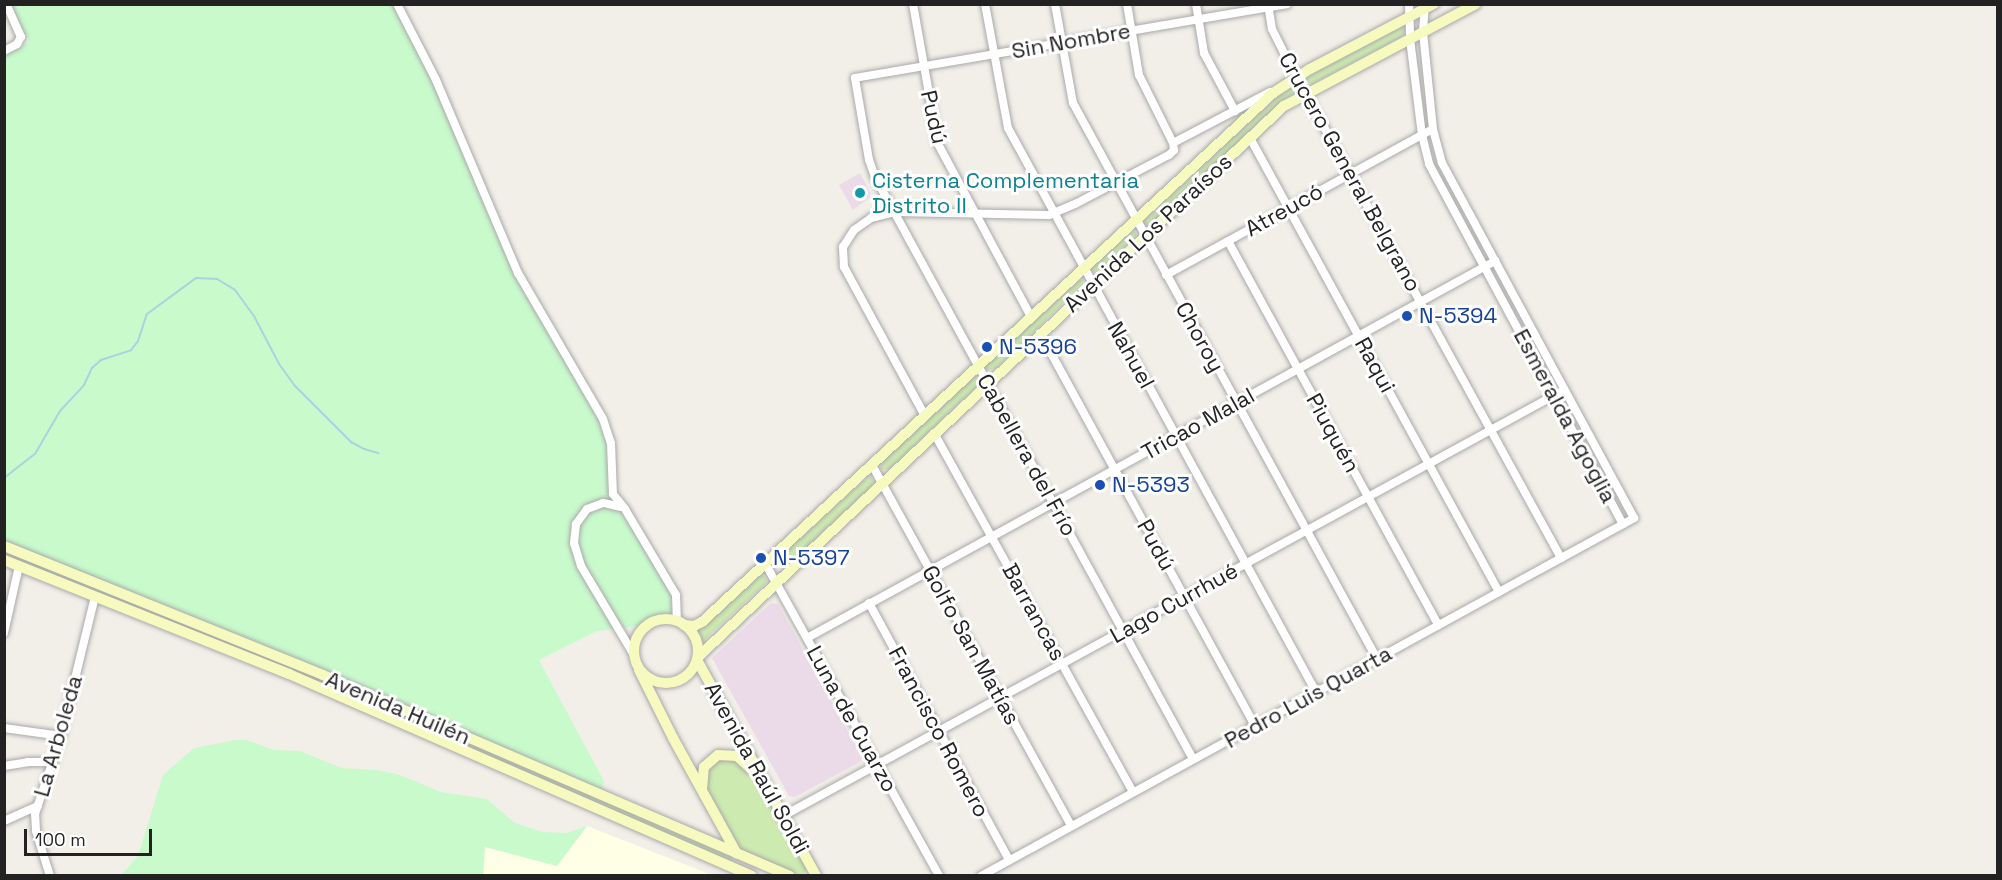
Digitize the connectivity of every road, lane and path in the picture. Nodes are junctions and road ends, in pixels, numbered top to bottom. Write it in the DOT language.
graph roads {
  1 [pos="6,4"];
  2 [pos="397,4"];
  3 [pos="913,4"];
  4 [pos="985,4"];
  5 [pos="1055,4"];
  6 [pos="1126,4"];
  7 [pos="1196,4"];
  8 [pos="1287,4"];
  9 [pos="1409,4"];
  10 [pos="1476,4"];
  11 [pos="1268,6"];
  12 [pos="1428,6"];
  13 [pos="1411,16"];
  14 [pos="1198,20"];
  15 [pos="1131,31"];
  16 [pos="1423,32"];
  17 [pos="1410,39"];
  18 [pos="1062,43"];
  19 [pos="4,51"];
  20 [pos="994,54"];
  21 [pos="924,66"];
  22 [pos="1297,77"];
  23 [pos="855,78"];
  24 [pos="1306,94"];
  25 [pos="1235,111"];
  26 [pos="1433,129"];
  27 [pos="1422,135"];
  28 [pos="1250,138"];
  29 [pos="1173,143"];
  30 [pos="1350,174"];
  31 [pos="1116,183"];
  32 [pos="1288,208"];
  33 [pos="895,212"];
  34 [pos="1054,213"];
  35 [pos="976,215"];
  36 [pos="1136,220"];
  37 [pos="1145,236"];
  38 [pos="1228,241"];
  39 [pos="1494,261"];
  40 [pos="1484,267"];
  41 [pos="1083,269"];
  42 [pos="1166,275"];
  43 [pos="1092,285"];
  44 [pos="1420,302"];
  45 [pos="1031,317"];
  46 [pos="1040,333"];
  47 [pos="1358,336"];
  48 [pos="978,366"];
  49 [pos="1298,369"];
  50 [pos="987,383"];
  51 [pos="1564,390"];
  52 [pos="1554,395"];
  53 [pos="1236,403"];
  54 [pos="925,416"];
  55 [pos="1490,430"];
  56 [pos="934,433"];
  57 [pos="1176,436"];
  58 [pos="1429,464"];
  59 [pos="872,465"];
  60 [pos="1114,469"];
  61 [pos="881,482"];
  62 [pos="1368,497"];
  63 [pos="1053,503"];
  64 [pos="625,509"];
  65 [pos="1634,518"];
  66 [pos="1623,524"];
  67 [pos="1306,530"];
  68 [pos="992,536"];
  69 [pos="4,546"];
  70 [pos="1561,558"];
  71 [pos="4,560"];
  72 [pos="765,563"];
  73 [pos="1246,564"];
  74 [pos="19,566"];
  75 [pos="930,570"];
  76 [pos="776,582"];
  77 [pos="1499,592"];
  78 [pos="95,597"];
  79 [pos="1185,597"];
  80 [pos="870,603"];
  81 [pos="681,623"];
  82 [pos="1438,625"];
  83 [pos="1123,631"];
  84 [pos="4,633"];
  85 [pos="807,638"];
  86 [pos="634,655"];
  87 [pos="697,659"];
  88 [pos="1377,659"];
  89 [pos="1062,664"];
  90 [pos="639,670"];
  91 [pos="1316,692"];
  92 [pos="1000,698"];
  93 [pos="1255,725"];
  94 [pos="4,728"];
  95 [pos="939,731"];
  96 [pos="61,736"];
  97 [pos="1193,759"];
  98 [pos="53,762"];
  99 [pos="877,765"];
  100 [pos="4,766"];
  101 [pos="702,791"];
  102 [pos="1132,792"];
  103 [pos="770,793"];
  104 [pos="38,806"];
  105 [pos="783,816"];
  106 [pos="4,821"];
  107 [pos="719,821"];
  108 [pos="1071,826"];
  109 [pos="707,842"];
  110 [pos="737,855"];
  111 [pos="1009,860"];
  112 [pos="992,872"];
  113 [pos="750,875"];
  114 [pos="50,876"];
  115 [pos="790,876"];
  116 [pos="816,876"];
  117 [pos="939,876"];
  118 [pos="981,876"];
  1 -- 19 [label="street"];
  2 -- 64 [label="street"];
  3 -- 21 [label="street, Pudú"];
  4 -- 20 [label="street, Nahuel"];
  5 -- 18 [label="street, Choroy"];
  6 -- 15 [label="street"];
  7 -- 14 [label="street"];
  8 -- 11 [label="street, Sin Nombre"];
  9 -- 13 [label="street, Esmeralda Agoglia"];
  10 -- 16 [label="main road, Avenida Los Paraísos"];
  11 -- 14 [label="street, Sin Nombre"];
  11 -- 22 [label="street, Crucero General Belgrano"];
  12 -- 13 [label="main road, Avenida Los Paraísos"];
  12 -- 16 [label="street, Esmeralda Agoglia"];
  13 -- 17 [label="street, Esmeralda Agoglia"];
  13 -- 22 [label="main road, Avenida Los Paraísos"];
  14 -- 15 [label="street, Sin Nombre"];
  14 -- 25 [label="street"];
  15 -- 18 [label="street, Sin Nombre"];
  15 -- 29 [label="street"];
  16 -- 17 [label="main road, Avenida Los Paraísos"];
  16 -- 26 [label="street, Esmeralda Agoglia"];
  17 -- 24 [label="main road, Avenida Los Paraísos"];
  17 -- 27 [label="street, Esmeralda Agoglia"];
  18 -- 20 [label="street, Sin Nombre"];
  18 -- 31 [label="street, Choroy"];
  20 -- 21 [label="street, Sin Nombre"];
  20 -- 34 [label="street, Nahuel"];
  21 -- 23 [label="street, Sin Nombre"];
  21 -- 35 [label="street, Pudú"];
  22 -- 24 [label="street, Crucero General Belgrano"];
  22 -- 25 [label="street"];
  22 -- 36 [label="main road, Avenida Los Paraísos"];
  23 -- 33 [label="street, Cabellera del Frío"];
  24 -- 28 [label="main road, Avenida Los Paraísos"];
  24 -- 30 [label="street, Crucero General Belgrano"];
  25 -- 29 [label="street"];
  26 -- 27 [label="street, Atreucó"];
  26 -- 39 [label="street, Esmeralda Agoglia"];
  27 -- 30 [label="street, Atreucó"];
  27 -- 40 [label="street, Esmeralda Agoglia"];
  28 -- 32 [label="street, Raqui"];
  28 -- 37 [label="main road, Avenida Los Paraísos"];
  29 -- 31 [label="street"];
  30 -- 32 [label="street, Atreucó"];
  30 -- 44 [label="street, Crucero General Belgrano"];
  31 -- 34 [label="street"];
  31 -- 36 [label="street, Choroy"];
  32 -- 38 [label="street, Atreucó"];
  32 -- 47 [label="street, Raqui"];
  33 -- 35 [label="street"];
  33 -- 48 [label="street, Cabellera del Frío"];
  33 -- 54 [label="street"];
  34 -- 35 [label="street"];
  34 -- 41 [label="street, Nahuel"];
  35 -- 45 [label="street, Pudú"];
  36 -- 37 [label="street, Choroy"];
  36 -- 41 [label="main road, Avenida Los Paraísos"];
  37 -- 42 [label="street, Choroy"];
  37 -- 43 [label="main road, Avenida Los Paraísos"];
  38 -- 42 [label="street, Atreucó"];
  38 -- 49 [label="street, Piuquén"];
  39 -- 40 [label="street, Tricao Malal"];
  39 -- 51 [label="street, Esmeralda Agoglia"];
  40 -- 44 [label="street, Tricao Malal"];
  40 -- 52 [label="street, Esmeralda Agoglia"];
  41 -- 43 [label="street, Nahuel"];
  41 -- 45 [label="main road, Avenida Los Paraísos"];
  42 -- 53 [label="street, Choroy"];
  43 -- 46 [label="main road, Avenida Los Paraísos"];
  43 -- 57 [label="street, Nahuel"];
  44 -- 47 [label="street, Tricao Malal"];
  44 -- 55 [label="street, Crucero General Belgrano"];
  45 -- 48 [label="main road, Avenida Los Paraísos"];
  46 -- 50 [label="main road, Avenida Los Paraísos"];
  46 -- 60 [label="street, Pudú"];
  47 -- 49 [label="street, Tricao Malal"];
  47 -- 58 [label="street, Raqui"];
  48 -- 50 [label="street, Cabellera del Frío"];
  48 -- 54 [label="main road, Avenida Los Paraísos"];
  49 -- 53 [label="street, Tricao Malal"];
  49 -- 62 [label="street, Piuquén"];
  50 -- 56 [label="main road, Avenida Los Paraísos"];
  50 -- 63 [label="street, Cabellera del Frío"];
  51 -- 52 [label="street, Lago Currhué"];
  51 -- 65 [label="street, Esmeralda Agoglia"];
  52 -- 55 [label="street, Lago Currhué"];
  52 -- 66 [label="street, Esmeralda Agoglia"];
  53 -- 57 [label="street, Tricao Malal"];
  53 -- 67 [label="street, Choroy"];
  54 -- 59 [label="main road, Avenida Los Paraísos"];
  55 -- 58 [label="street, Lago Currhué"];
  55 -- 70 [label="street, Crucero General Belgrano"];
  56 -- 61 [label="main road, Avenida Los Paraísos"];
  56 -- 68 [label="street, Barrancas"];
  57 -- 60 [label="street, Tricao Malal"];
  57 -- 73 [label="street, Nahuel"];
  58 -- 62 [label="street, Lago Currhué"];
  58 -- 77 [label="street, Raqui"];
  59 -- 61 [label="street, Golfo San Matías"];
  59 -- 72 [label="main road, Avenida Los Paraísos"];
  60 -- 63 [label="street, Tricao Malal"];
  60 -- 79 [label="street, Pudú"];
  61 -- 75 [label="street, Golfo San Matías"];
  61 -- 76 [label="main road, Avenida Los Paraísos"];
  62 -- 67 [label="street, Lago Currhué"];
  62 -- 82 [label="street, Piuquén"];
  63 -- 68 [label="street, Tricao Malal"];
  63 -- 83 [label="street, Cabellera del Frío"];
  64 -- 81 [label="street"];
  64 -- 86 [label="street"];
  65 -- 66 [label="street, Pedro Luis Quarta"];
  66 -- 70 [label="street, Pedro Luis Quarta"];
  67 -- 73 [label="street, Lago Currhué"];
  67 -- 88 [label="street, Choroy"];
  68 -- 75 [label="street, Tricao Malal"];
  68 -- 89 [label="street, Barrancas"];
  69 -- 109 [label="main road, Avenida Huilén"];
  70 -- 77 [label="street, Pedro Luis Quarta"];
  71 -- 74 [label="main road, Avenida Huilén"];
  72 -- 76 [label="street, Luna de Cuarzo"];
  72 -- 81 [label="main road, Avenida Los Paraísos"];
  73 -- 79 [label="street, Lago Currhué"];
  73 -- 91 [label="street, Nahuel"];
  74 -- 78 [label="main road, Avenida Huilén"];
  74 -- 84 [label="street"];
  75 -- 80 [label="street, Tricao Malal"];
  75 -- 92 [label="street, Golfo San Matías"];
  76 -- 85 [label="street, Luna de Cuarzo"];
  76 -- 87 [label="main road, Avenida Los Paraísos"];
  77 -- 82 [label="street, Pedro Luis Quarta"];
  78 -- 96 [label="street, La Arboleda"];
  78 -- 113 [label="main road, Avenida Huilén"];
  79 -- 83 [label="street, Lago Currhué"];
  79 -- 93 [label="street, Pudú"];
  80 -- 85 [label="street, Tricao Malal"];
  80 -- 95 [label="street, Francisco Romero"];
  81 -- 86 [label="main road, Avenida Los Paraísos"];
  81 -- 87 [label="main road"];
  82 -- 88 [label="street, Pedro Luis Quarta"];
  83 -- 89 [label="street, Lago Currhué"];
  83 -- 97 [label="street, Cabellera del Frío"];
  85 -- 99 [label="street, Luna de Cuarzo"];
  86 -- 90 [label="main road"];
  87 -- 90 [label="main road, Avenida Los Paraísos"];
  87 -- 103 [label="main road, Avenida Raúl Soldi"];
  88 -- 91 [label="street, Pedro Luis Quarta"];
  89 -- 92 [label="street, Lago Currhué"];
  89 -- 102 [label="street, Barrancas"];
  90 -- 101 [label="main road"];
  91 -- 93 [label="street, Pedro Luis Quarta"];
  92 -- 95 [label="street, Lago Currhué"];
  92 -- 108 [label="street, Golfo San Matías"];
  93 -- 97 [label="street, Pedro Luis Quarta"];
  94 -- 96 [label="street"];
  95 -- 99 [label="street, Lago Currhué"];
  95 -- 111 [label="street, Francisco Romero"];
  96 -- 98 [label="street, La Arboleda"];
  97 -- 102 [label="street, Pedro Luis Quarta"];
  98 -- 100 [label="street"];
  98 -- 104 [label="street, La Arboleda"];
  99 -- 105 [label="street, Lago Currhué"];
  99 -- 117 [label="street, Luna de Cuarzo"];
  101 -- 103 [label="main road"];
  101 -- 107 [label="main road"];
  102 -- 108 [label="street, Pedro Luis Quarta"];
  103 -- 105 [label="main road, Avenida Raúl Soldi"];
  104 -- 106 [label="street"];
  104 -- 114 [label="street, La Arboleda"];
  105 -- 116 [label="main road, Avenida Raúl Soldi"];
  107 -- 109 [label="main road"];
  107 -- 110 [label="main road"];
  108 -- 111 [label="street, Pedro Luis Quarta"];
  109 -- 110 [label="main road, Avenida Huilén"];
  110 -- 113 [label="main road"];
  110 -- 115 [label="main road, Avenida Huilén"];
  111 -- 112 [label="street, Pedro Luis Quarta"];
  112 -- 118 [label="street, Pedro Luis Quarta"];
}
